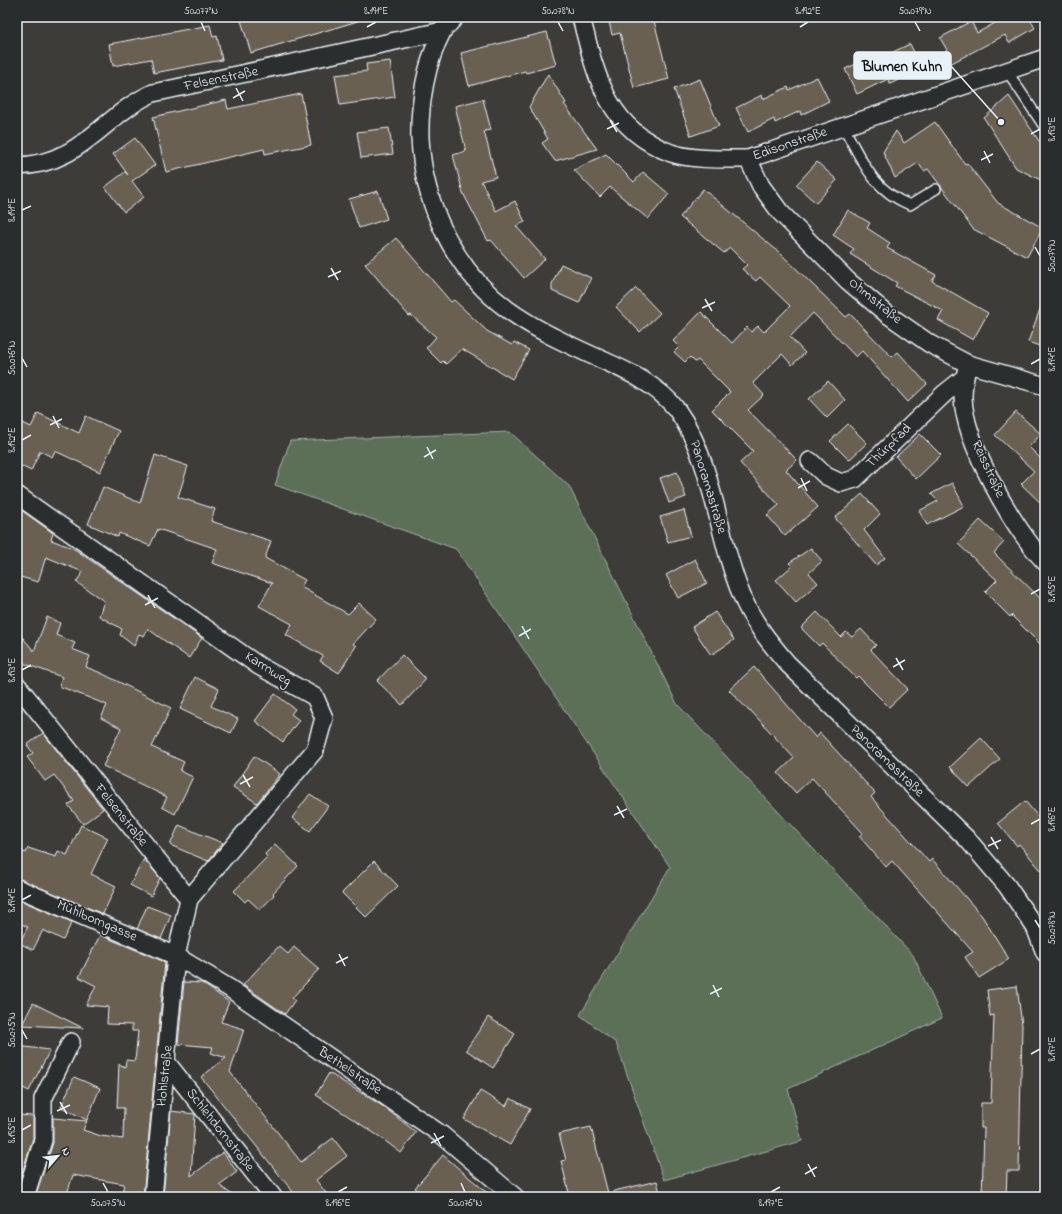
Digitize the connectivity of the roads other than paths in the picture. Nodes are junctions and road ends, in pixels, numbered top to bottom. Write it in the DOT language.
graph roads {
  1 [pos="455,17"];
  2 [pos="581,17"];
  3 [pos="442,31"];
  4 [pos="1045,58"];
  5 [pos="1007,71"];
  6 [pos="843,126"];
  7 [pos="1045,128"];
  8 [pos="748,159"];
  9 [pos="17,166"];
  10 [pos="936,189"];
  11 [pos="966,371"];
  12 [pos="1045,386"];
  13 [pos="810,461"];
  14 [pos="17,495"];
  15 [pos="1045,562"];
  16 [pos="17,685"];
  17 [pos="17,888"];
  18 [pos="189,900"];
  19 [pos="1045,953"];
  20 [pos="176,956"];
  21 [pos="71,1042"];
  22 [pos="167,1063"];
  23 [pos="25,1197"];
  24 [pos="153,1197"];
  25 [pos="273,1197"];
  26 [pos="516,1197"];
  1 -- 3 [label="street, Panoramastraße"];
  2 -- 8 [label="street, Edisonstraße"];
  3 -- 9 [label="street, Felsenstraße"];
  3 -- 19 [label="street, Panoramastraße"];
  4 -- 5 [label="street, Edisonstraße"];
  5 -- 6 [label="street, Edisonstraße"];
  5 -- 7 [label="lane"];
  6 -- 8 [label="street, Edisonstraße"];
  6 -- 10 [label="lane"];
  8 -- 11 [label="street, Ohmstraße"];
  11 -- 12 [label="street, Ohmstraße"];
  11 -- 13 [label="street, Thürpfad"];
  11 -- 15 [label="street, Reisstraße"];
  14 -- 18 [label="street, Karrnweg"];
  16 -- 18 [label="street, Felsenstraße"];
  17 -- 20 [label="street, Mühlborngasse"];
  18 -- 20 [label="street"];
  20 -- 22 [label="street, Hohlstraße"];
  20 -- 26 [label="street, Bethelstraße"];
  21 -- 23 [label="street"];
  22 -- 24 [label="street, Hohlstraße"];
  22 -- 25 [label="street, Schlehdornstraße"];
}
